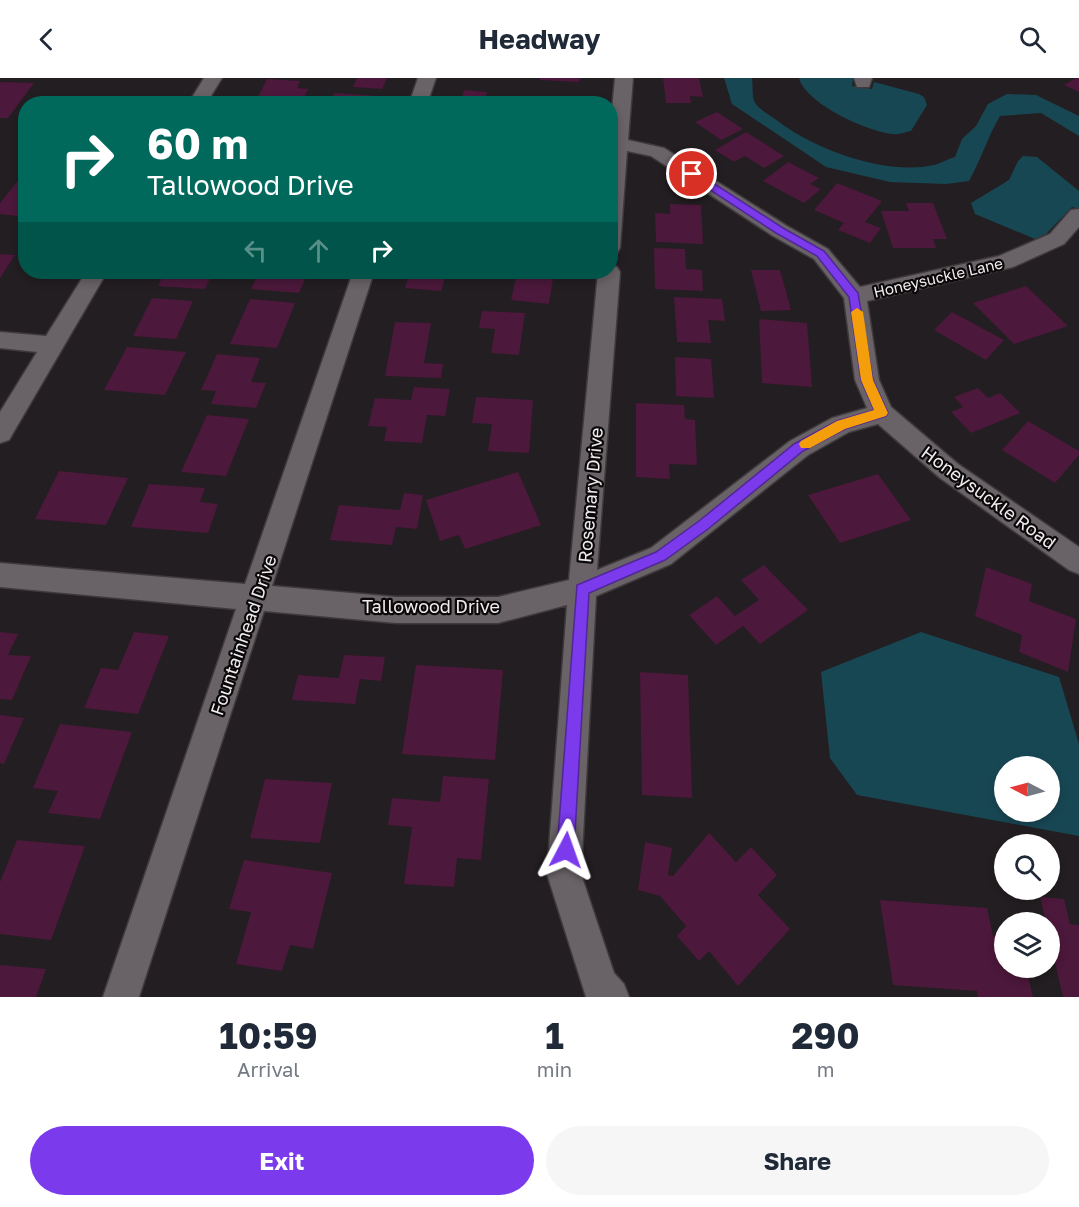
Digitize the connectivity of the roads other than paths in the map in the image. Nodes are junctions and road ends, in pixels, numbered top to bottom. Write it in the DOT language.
graph roads {
  1 [pos="213,78"];
  2 [pos="427,78"];
  3 [pos="624,78"];
  4 [pos="202,96"];
  5 [pos="421,96"];
  6 [pos="619,144"];
  7 [pos="618,156"];
  8 [pos="1078,215"];
  9 [pos="92,279"];
  10 [pos="361,279"];
  11 [pos="608,279"];
  12 [pos="855,296"];
  13 [pos="0,340"];
  14 [pos="52,345"];
  15 [pos="882,413"];
  16 [pos="0,433"];
  17 [pos="1079,562"];
  18 [pos="0,576"];
  19 [pos="582,590"];
  20 [pos="255,598"];
  21 [pos="121,997"];
  22 [pos="611,997"];
  1 -- 4 [label="street"];
  2 -- 5 [label="street"];
  3 -- 6 [label="street"];
  6 -- 7 [label="street"];
  6 -- 12 [label="street"];
  8 -- 12 [label="street, Honeysuckle Lane"];
  9 -- 14 [label="street"];
  10 -- 20 [label="street, Fountainhead Drive"];
  11 -- 19 [label="street, Rosemary Drive"];
  12 -- 15 [label="street, Honeysuckle Road"];
  13 -- 14 [label="street"];
  14 -- 16 [label="street"];
  15 -- 17 [label="street, Honeysuckle Road"];
  15 -- 19 [label="street, Tallowood Drive"];
  18 -- 20 [label="street, Tallowood Drive"];
  19 -- 20 [label="street, Tallowood Drive"];
  19 -- 22 [label="street, Rosemary Drive"];
  20 -- 21 [label="street, Fountainhead Drive"];
}
